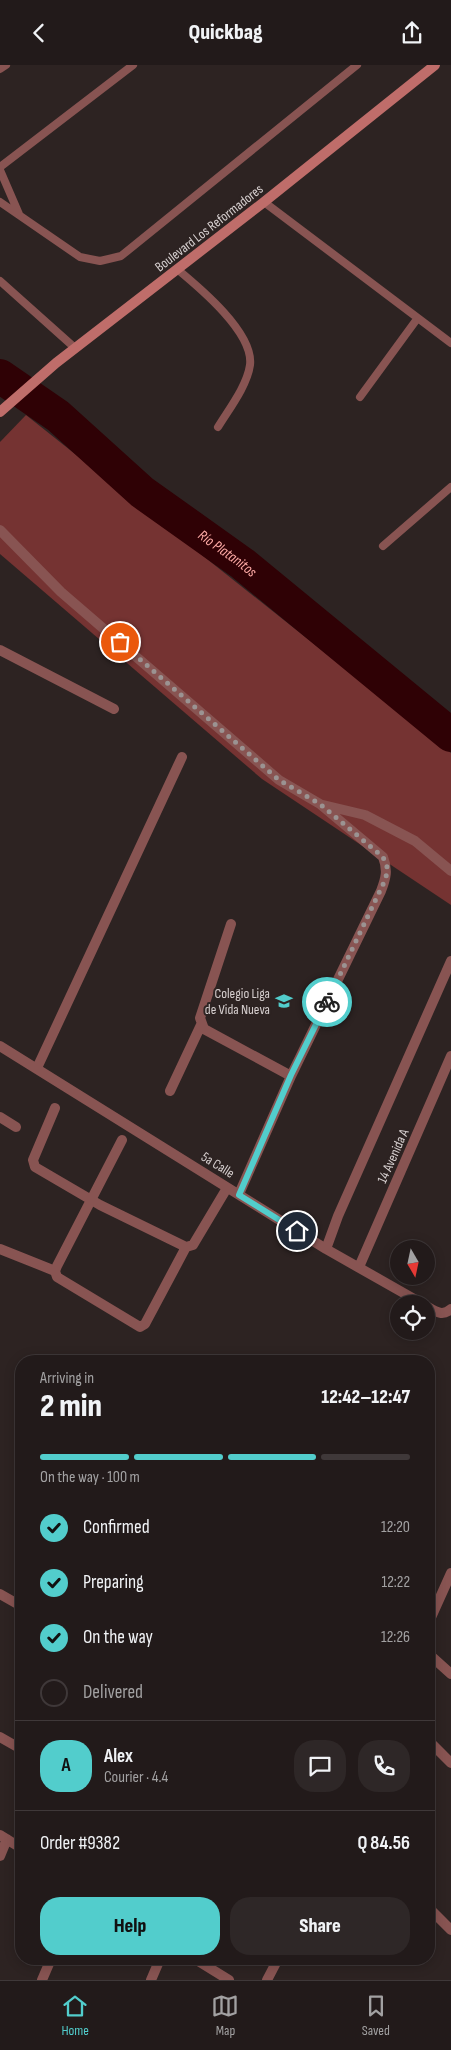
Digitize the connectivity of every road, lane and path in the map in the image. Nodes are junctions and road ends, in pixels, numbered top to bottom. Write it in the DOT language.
graph roads {
  1 [pos="6,65"];
  2 [pos="133,65"];
  3 [pos="357,65"];
  4 [pos="435,65"];
  5 [pos="0,69"];
  6 [pos="0,169"];
  7 [pos="0,202"];
  8 [pos="264,203"];
  9 [pos="19,214"];
  10 [pos="178,269"];
  11 [pos="0,281"];
  12 [pos="417,319"];
  13 [pos="451,343"];
  14 [pos="75,348"];
  15 [pos="360,397"];
  16 [pos="0,413"];
  17 [pos="218,427"];
  18 [pos="451,487"];
  19 [pos="0,530"];
  20 [pos="383,546"];
  21 [pos="0,650"];
  22 [pos="114,709"];
  23 [pos="182,757"];
  24 [pos="320,804"];
  25 [pos="451,871"];
  26 [pos="231,924"];
  27 [pos="451,961"];
  28 [pos="201,1025"];
  29 [pos="0,1046"];
  30 [pos="451,1057"];
  31 [pos="37,1068"];
  32 [pos="291,1075"];
  33 [pos="170,1091"];
  34 [pos="55,1108"];
  35 [pos="0,1117"];
  36 [pos="16,1127"];
  37 [pos="122,1140"];
  38 [pos="228,1188"];
  39 [pos="239,1195"];
  40 [pos="93,1201"];
  41 [pos="186,1247"];
  42 [pos="0,1249"];
  43 [pos="326,1249"];
  44 [pos="359,1267"];
  45 [pos="55,1271"];
  46 [pos="408,1295"];
  47 [pos="435,1310"];
  48 [pos="448,1311"];
  49 [pos="451,1573"];
  50 [pos="0,1594"];
  51 [pos="15,1603"];
  52 [pos="435,1609"];
  53 [pos="435,1660"];
  54 [pos="451,1674"];
  55 [pos="0,1737"];
  56 [pos="15,1746"];
  57 [pos="435,1747"];
  58 [pos="451,1763"];
  59 [pos="4,1837"];
  60 [pos="15,1844"];
  61 [pos="0,1856"];
  62 [pos="435,1914"];
  63 [pos="451,1930"];
  64 [pos="48,1965"];
  65 [pos="157,1965"];
  66 [pos="205,1965"];
  67 [pos="275,1965"];
  68 [pos="42,1980"];
  69 [pos="151,1980"];
  70 [pos="229,1980"];
  71 [pos="267,1980"];
  1 -- 5 [label="lane"];
  2 -- 6 [label="lane"];
  3 -- 9 [label="lane"];
  4 -- 8 [label="main road, Boulevard Los Reformadores"];
  6 -- 9 [label="lane"];
  7 -- 9 [label="lane"];
  8 -- 10 [label="main road, Boulevard Los Reformadores"];
  8 -- 12 [label="lane"];
  10 -- 14 [label="main road, Boulevard Los Reformadores"];
  10 -- 17 [label="lane"];
  11 -- 14 [label="lane"];
  12 -- 13 [label="lane"];
  12 -- 15 [label="lane"];
  14 -- 16 [label="main road, Boulevard Los Reformadores"];
  18 -- 20 [label="lane"];
  19 -- 24 [label="street"];
  21 -- 22 [label="street"];
  23 -- 31 [label="street"];
  24 -- 25 [label="street"];
  24 -- 32 [label="street"];
  26 -- 28 [label="street"];
  27 -- 43 [label="street"];
  28 -- 32 [label="street"];
  28 -- 33 [label="street"];
  29 -- 31 [label="street, 5a Calle"];
  30 -- 44 [label="street, 14 Avenida A"];
  31 -- 38 [label="street, 5a Calle"];
  32 -- 39 [label="street"];
  34 -- 40 [label="street"];
  35 -- 36 [label="street"];
  37 -- 40 [label="street"];
  38 -- 39 [label="street, 5a Calle"];
  38 -- 41 [label="street"];
  39 -- 43 [label="street, 5a Calle"];
  40 -- 41 [label="street"];
  40 -- 45 [label="street"];
  41 -- 45 [label="street"];
  42 -- 45 [label="street"];
  43 -- 44 [label="street, 5a Calle"];
  44 -- 46 [label="street, 5a Calle"];
  47 -- 48 [label="street, 5a Calle"];
  49 -- 52 [label="street"];
  50 -- 51 [label="street"];
  53 -- 54 [label="street"];
  55 -- 56 [label="street"];
  57 -- 58 [label="street"];
  59 -- 60 [label="street"];
  59 -- 61 [label="street"];
  62 -- 63 [label="street"];
  64 -- 68 [label="street"];
  65 -- 69 [label="street"];
  66 -- 70 [label="street"];
  67 -- 71 [label="street"];
}
